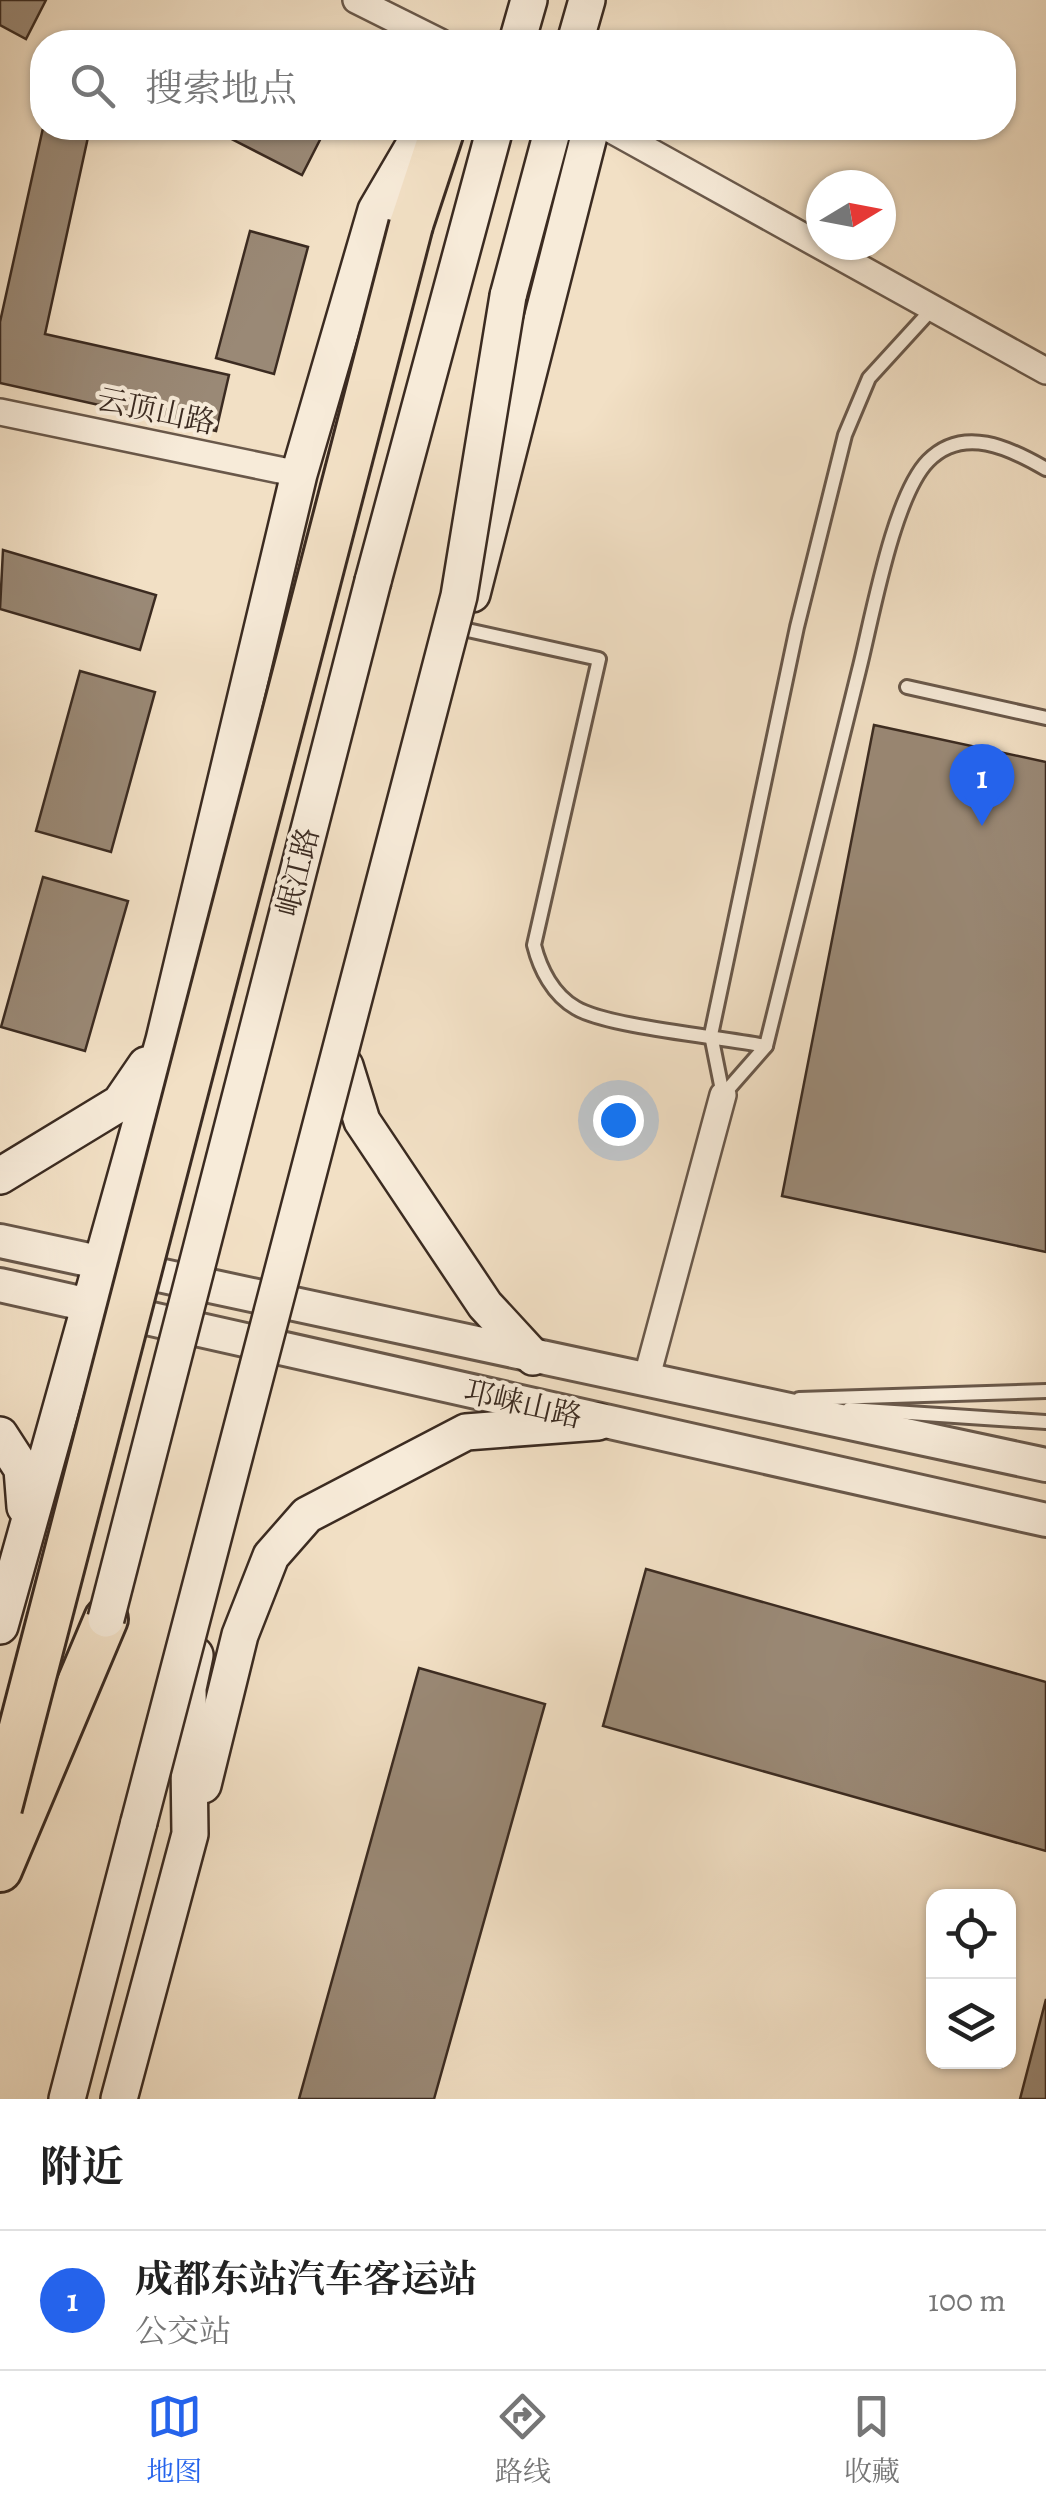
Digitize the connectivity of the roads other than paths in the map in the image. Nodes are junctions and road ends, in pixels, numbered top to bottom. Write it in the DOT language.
graph roads {
  1 [pos="356,0"];
  2 [pos="529,0"];
  3 [pos="586,0"];
  4 [pos="416,30"];
  5 [pos="521,30"];
  6 [pos="578,30"];
  7 [pos="417,140"];
  8 [pos="438,140"];
  9 [pos="491,140"];
  10 [pos="550,140"];
  11 [pos="589,140"];
  12 [pos="630,140"];
  13 [pos="934,308"];
  14 [pos="1046,371"];
  15 [pos="0,412"];
  16 [pos="1046,469"];
  17 [pos="299,474"];
  18 [pos="462,630"];
  19 [pos="907,687"];
  20 [pos="1046,718"];
  21 [pos="711,1035"];
  22 [pos="164,1040"];
  23 [pos="766,1046"];
  24 [pos="345,1066"];
  25 [pos="723,1095"];
  26 [pos="0,1176"];
  27 [pos="0,1241"];
  28 [pos="99,1264"];
  29 [pos="0,1285"];
  30 [pos="89,1305"];
  31 [pos="285,1306"];
  32 [pos="274,1347"];
  33 [pos="533,1357"];
  34 [pos="646,1380"];
  35 [pos="1046,1392"];
  36 [pos="742,1401"];
  37 [pos="598,1422"];
  38 [pos="1046,1422"];
  39 [pos="0,1434"];
  40 [pos="1046,1465"];
  41 [pos="1046,1520"];
  42 [pos="26,1524"];
  43 [pos="106,1619"];
  44 [pos="0,1626"];
  45 [pos="0,1808"];
  46 [pos="190,1834"];
  47 [pos="0,1870"];
  48 [pos="66,2099"];
  49 [pos="119,2099"];
  1 -- 4 [label="street"];
  2 -- 5 [label="main road"];
  3 -- 6 [label="main road"];
  7 -- 17 [label="main road"];
  8 -- 45 [label="highway, bridge"];
  9 -- 43 [label="main road, 岷江路, bridge"];
  10 -- 48 [label="main road, bridge"];
  11 -- 18 [label="main road"];
  12 -- 13 [label="street"];
  13 -- 14 [label="street"];
  13 -- 21 [label="lane"];
  15 -- 17 [label="street, 云顶山路"];
  16 -- 23 [label="lane"];
  17 -- 22 [label="main road"];
  18 -- 21 [label="lane"];
  18 -- 24 [label="main road"];
  19 -- 20 [label="lane"];
  21 -- 23 [label="lane"];
  21 -- 25 [label="lane"];
  22 -- 26 [label="main road"];
  22 -- 28 [label="main road"];
  23 -- 25 [label="lane"];
  24 -- 31 [label="main road"];
  24 -- 33 [label="main road"];
  25 -- 34 [label="street"];
  27 -- 28 [label="street, 邛崃山路"];
  28 -- 30 [label="main road"];
  28 -- 31 [label="street, 邛崃山路"];
  29 -- 30 [label="street, 邛崃山路"];
  30 -- 32 [label="street, 邛崃山路"];
  30 -- 42 [label="main road"];
  31 -- 32 [label="main road"];
  31 -- 33 [label="street, 邛崃山路"];
  32 -- 37 [label="street, 邛崃山路"];
  32 -- 46 [label="main road"];
  33 -- 34 [label="street, 邛崃山路"];
  34 -- 36 [label="street, 邛崃山路"];
  35 -- 36 [label="lane"];
  36 -- 38 [label="lane"];
  36 -- 40 [label="street, 邛崃山路"];
  37 -- 41 [label="street, 邛崃山路"];
  37 -- 46 [label="main road"];
  39 -- 42 [label="main road"];
  42 -- 44 [label="main road"];
  43 -- 47 [label="highway"];
  46 -- 49 [label="main road"];
}
